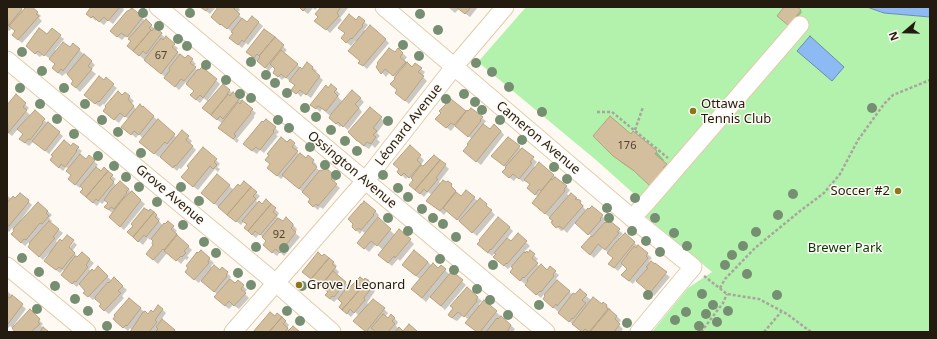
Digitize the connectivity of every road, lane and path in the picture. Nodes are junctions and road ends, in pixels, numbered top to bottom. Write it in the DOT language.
graph roads {
  1 [pos="158,7"];
  2 [pos="384,7"];
  3 [pos="505,7"];
  4 [pos="800,25"];
  5 [pos="7,60"];
  6 [pos="454,67"];
  7 [pos="930,80"];
  8 [pos="643,107"];
  9 [pos="597,112"];
  10 [pos="635,130"];
  11 [pos="678,166"];
  12 [pos="365,181"];
  13 [pos="632,218"];
  14 [pos="7,266"];
  15 [pos="693,267"];
  16 [pos="276,283"];
  17 [pos="720,288"];
  18 [pos="727,294"];
  19 [pos="781,312"];
  20 [pos="87,332"];
  21 [pos="232,332"];
  22 [pos="332,332"];
  23 [pos="546,332"];
  24 [pos="639,332"];
  25 [pos="701,332"];
  26 [pos="764,332"];
  27 [pos="811,332"];
  1 -- 12 [label="street, Ossington Avenue"];
  2 -- 6 [label="street, Cameron Avenue"];
  3 -- 6 [label="street, Léonard Avenue"];
  4 -- 11 [label="street"];
  5 -- 16 [label="street, Grove Avenue"];
  6 -- 12 [label="street, Léonard Avenue"];
  6 -- 13 [label="street, Cameron Avenue"];
  7 -- 17 [label="path"];
  8 -- 10 [label="path"];
  9 -- 10 [label="path"];
  10 -- 11 [label="path"];
  11 -- 13 [label="street"];
  12 -- 16 [label="street, Léonard Avenue"];
  12 -- 23 [label="street, Ossington Avenue"];
  13 -- 15 [label="street, Cameron Avenue"];
  14 -- 20 [label="street"];
  15 -- 17 [label="path"];
  15 -- 24 [label="street"];
  16 -- 21 [label="street, Léonard Avenue"];
  16 -- 22 [label="street, Grove Avenue"];
  17 -- 18 [label="path"];
  18 -- 19 [label="path"];
  18 -- 25 [label="path"];
  19 -- 26 [label="path"];
  19 -- 27 [label="path"];
}
